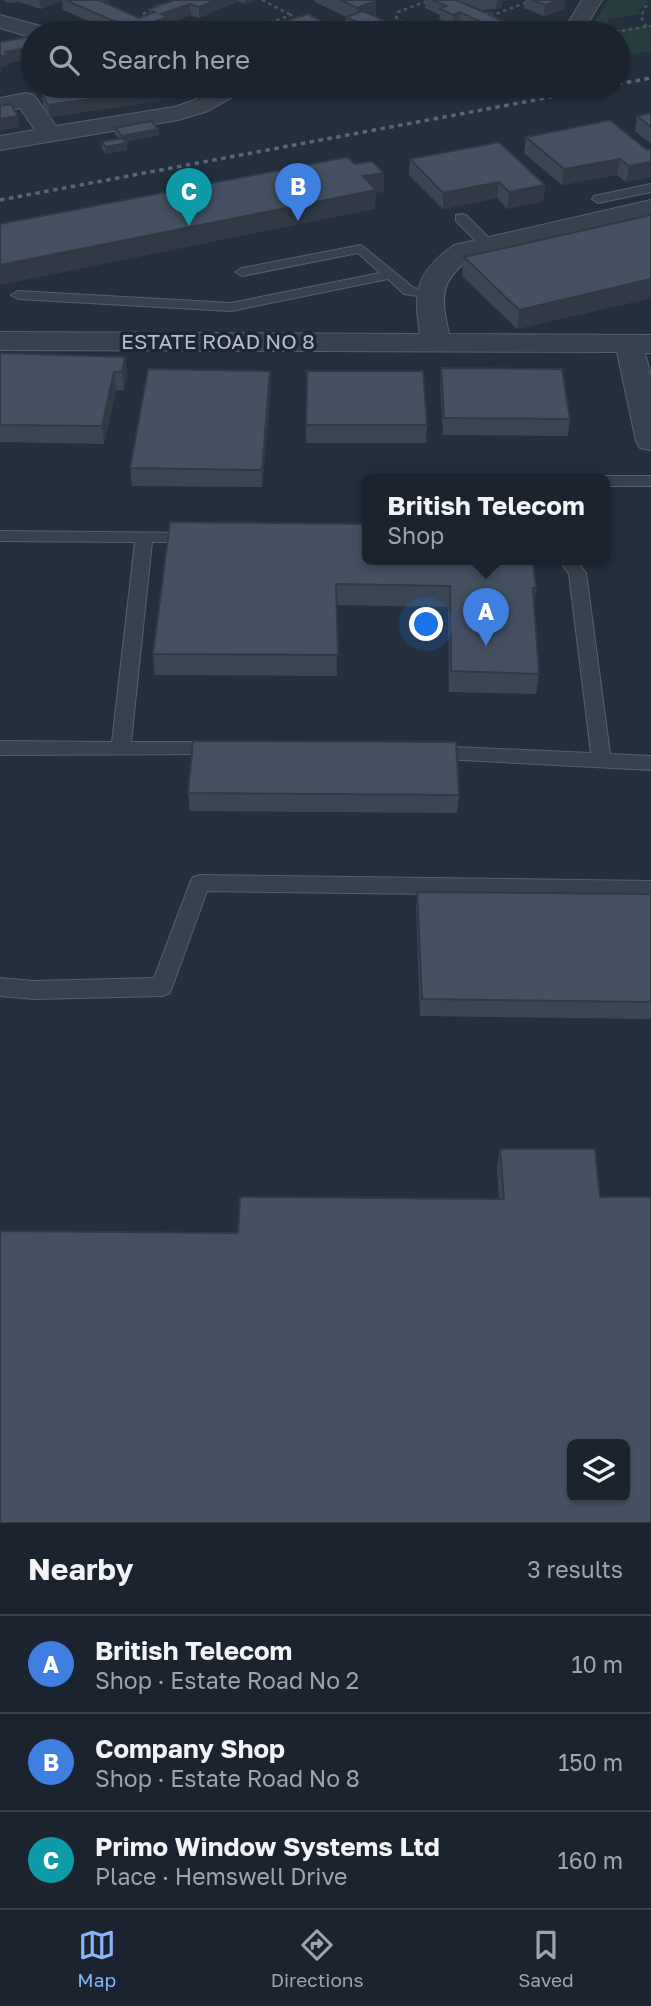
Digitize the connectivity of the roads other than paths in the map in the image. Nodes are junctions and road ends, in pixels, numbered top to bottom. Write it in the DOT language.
graph roads {
  1 [pos="592,0"];
  2 [pos="580,21"];
  3 [pos="0,22"];
  4 [pos="21,28"];
  5 [pos="214,98"];
  6 [pos="0,105"];
  7 [pos="50,135"];
  8 [pos="0,144"];
  9 [pos="651,188"];
  10 [pos="598,200"];
  11 [pos="651,208"];
  12 [pos="461,218"];
  13 [pos="488,245"];
  14 [pos="242,272"];
  15 [pos="390,275"];
  16 [pos="18,295"];
  17 [pos="427,295"];
  18 [pos="0,341"];
  19 [pos="436,343"];
  20 [pos="640,344"];
  21 [pos="651,441"];
  22 [pos="610,481"];
  23 [pos="651,481"];
  24 [pos="0,536"];
  25 [pos="144,537"];
  26 [pos="214,538"];
  27 [pos="571,565"];
  28 [pos="121,747"];
  29 [pos="0,748"];
  30 [pos="233,750"];
  31 [pos="415,753"];
  32 [pos="601,759"];
  33 [pos="651,763"];
  34 [pos="651,889"];
  35 [pos="0,987"];
  1 -- 2 [label="street"];
  3 -- 4 [label="street"];
  5 -- 7 [label="street"];
  6 -- 7 [label="street"];
  7 -- 8 [label="street"];
  9 -- 10 [label="lane"];
  11 -- 13 [label="street"];
  12 -- 13 [label="lane"];
  13 -- 17 [label="street"];
  14 -- 15 [label="lane"];
  15 -- 16 [label="lane"];
  15 -- 17 [label="lane"];
  17 -- 19 [label="street"];
  18 -- 19 [label="street, ESTATE ROAD NO 8"];
  19 -- 20 [label="street, ESTATE ROAD NO 8"];
  20 -- 21 [label="street"];
  22 -- 23 [label="lane"];
  24 -- 25 [label="lane"];
  25 -- 26 [label="lane"];
  25 -- 28 [label="lane"];
  27 -- 32 [label="lane"];
  28 -- 29 [label="lane"];
  28 -- 30 [label="lane"];
  31 -- 32 [label="lane"];
  32 -- 33 [label="lane"];
  34 -- 35 [label="lane"];
}
